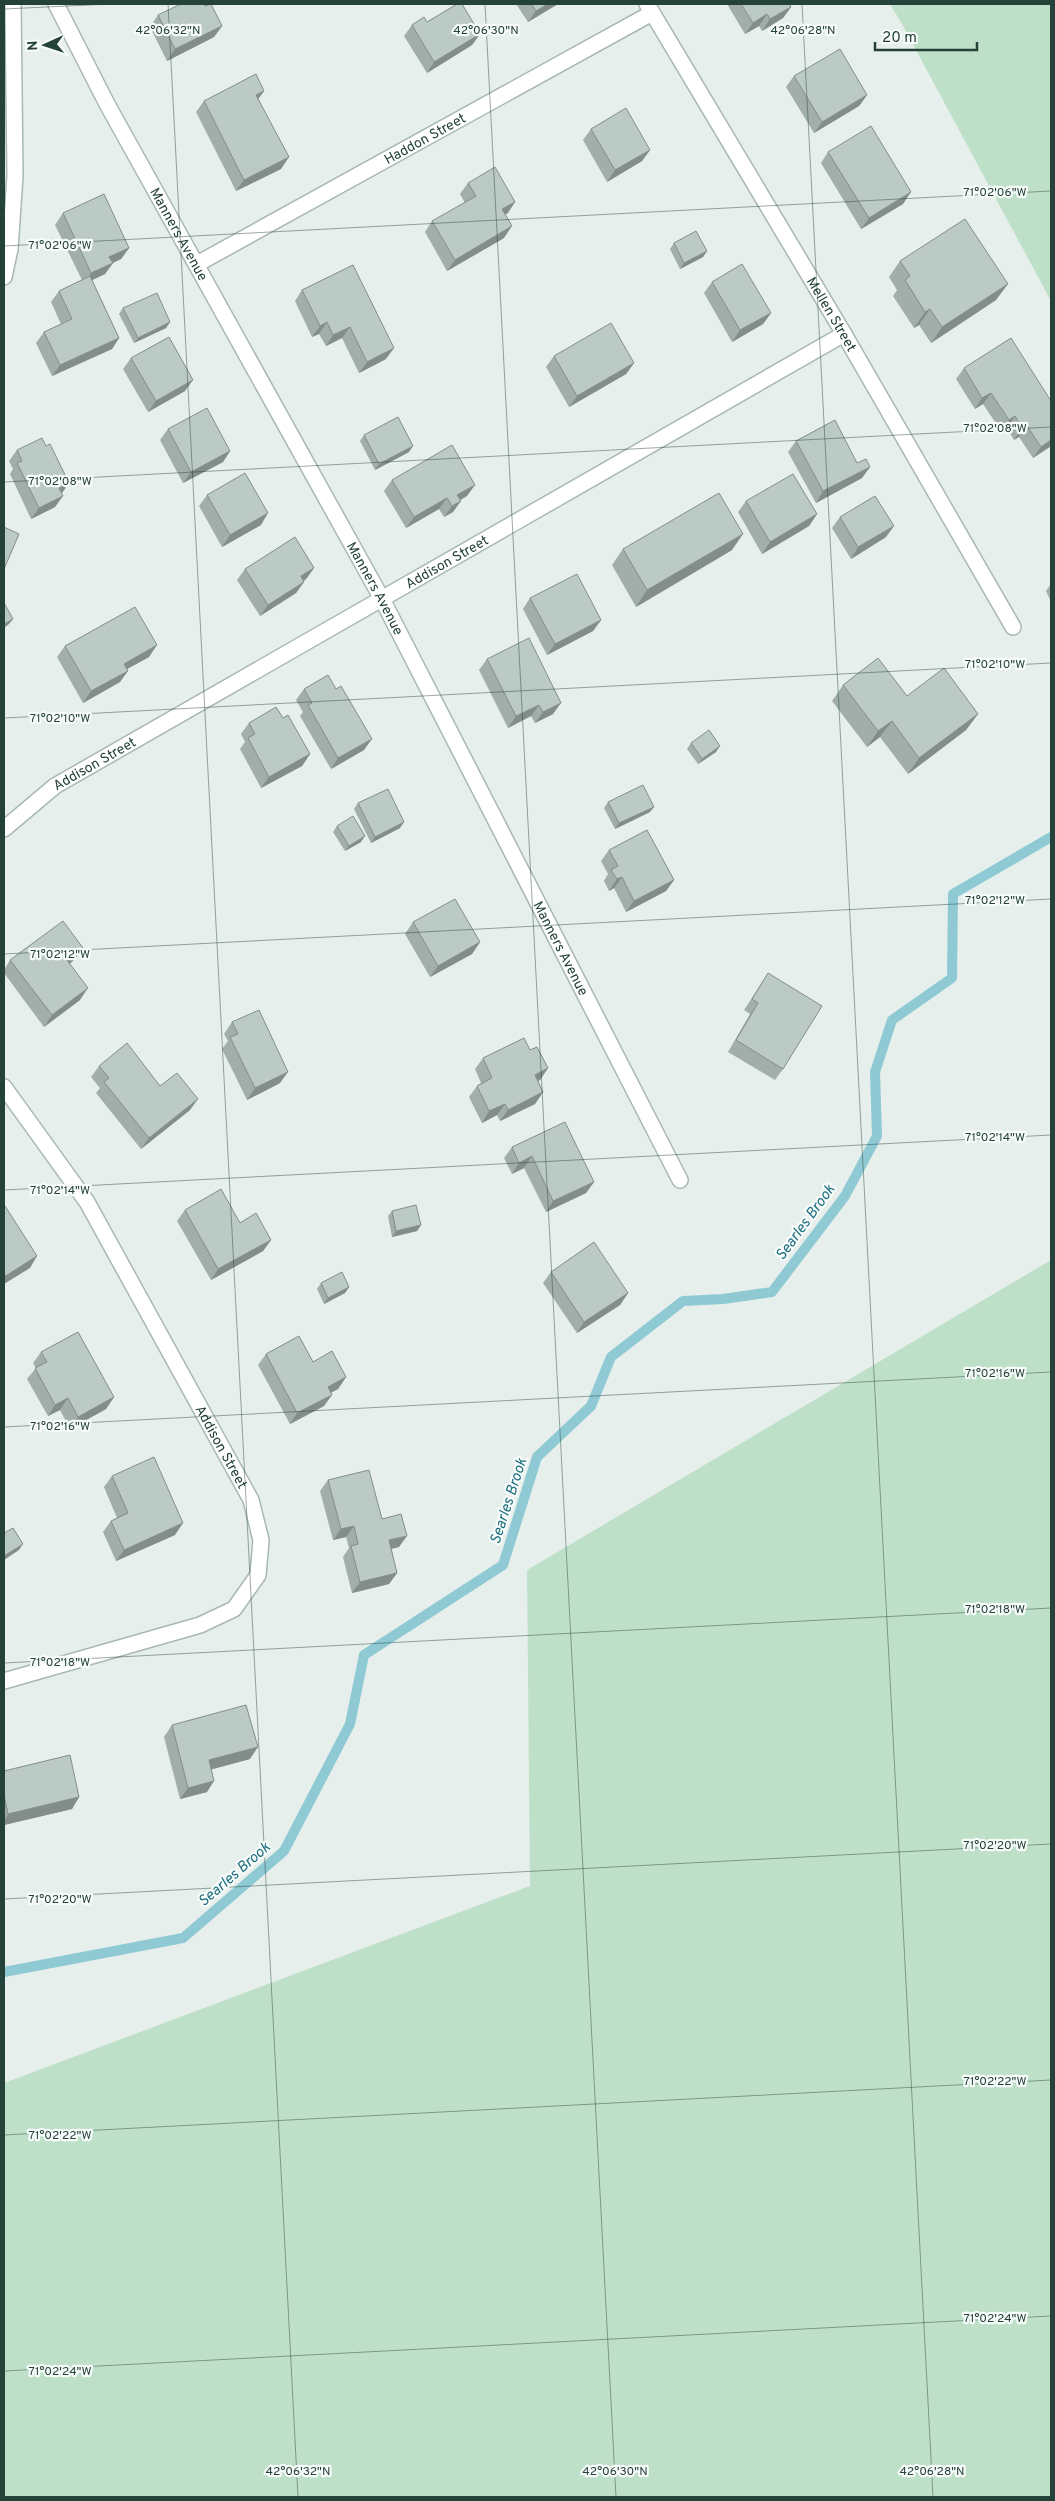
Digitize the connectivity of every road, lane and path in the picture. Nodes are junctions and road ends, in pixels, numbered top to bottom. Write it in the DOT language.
graph roads {
  1 [pos="13,4"];
  2 [pos="56,4"];
  3 [pos="650,8"];
  4 [pos="197,264"];
  5 [pos="4,277"];
  6 [pos="844,334"];
  7 [pos="382,599"];
  8 [pos="1013,627"];
  9 [pos="4,828"];
  10 [pos="4,1087"];
  11 [pos="680,1180"];
  12 [pos="4,1681"];
  1 -- 5 [label="street"];
  2 -- 4 [label="street, Manners Avenue"];
  3 -- 4 [label="street, Haddon Street"];
  3 -- 6 [label="street, Mellen Street"];
  4 -- 7 [label="street, Manners Avenue"];
  6 -- 7 [label="street, Addison Street"];
  6 -- 8 [label="street, Mellen Street"];
  7 -- 9 [label="street, Addison Street"];
  7 -- 11 [label="street, Manners Avenue"];
  10 -- 12 [label="street, Addison Street"];
}
